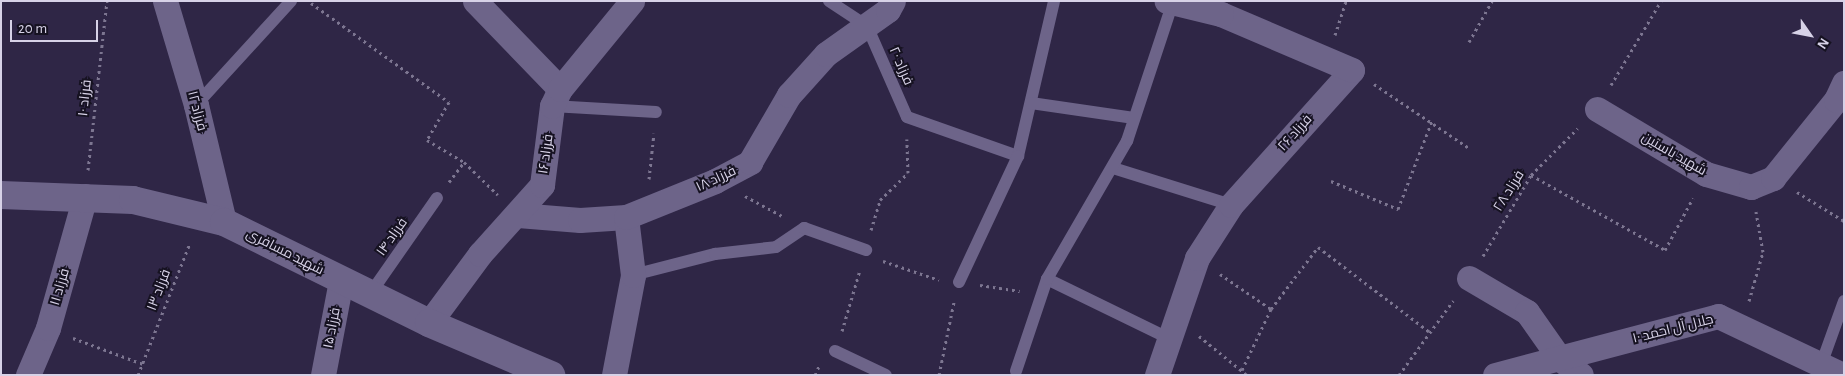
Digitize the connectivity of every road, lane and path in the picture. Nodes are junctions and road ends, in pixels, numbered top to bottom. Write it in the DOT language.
graph roads {
  1 [pos="107,1"];
  2 [pos="165,1"];
  3 [pos="291,1"];
  4 [pos="309,1"];
  5 [pos="475,1"];
  6 [pos="632,1"];
  7 [pos="829,1"];
  8 [pos="893,1"];
  9 [pos="1054,1"];
  10 [pos="1346,1"];
  11 [pos="1492,1"];
  12 [pos="1661,1"];
  13 [pos="1170,2"];
  14 [pos="867,26"];
  15 [pos="1469,42"];
  16 [pos="1328,59"];
  17 [pos="1352,70"];
  18 [pos="1841,93"];
  19 [pos="556,98"];
  20 [pos="1030,103"];
  21 [pos="196,105"];
  22 [pos="1597,109"];
  23 [pos="656,112"];
  24 [pos="1134,118"];
  25 [pos="1432,121"];
  26 [pos="1468,148"];
  27 [pos="1018,156"];
  28 [pos="1113,168"];
  29 [pos="1706,174"];
  30 [pos="1531,175"];
  31 [pos="716,181"];
  32 [pos="1331,181"];
  33 [pos="1762,182"];
  34 [pos="1,195"];
  35 [pos="85,196"];
  36 [pos="437,198"];
  37 [pos="1231,205"];
  38 [pos="636,213"];
  39 [pos="518,214"];
  40 [pos="212,218"];
  41 [pos="1844,220"];
  42 [pos="804,228"];
  43 [pos="866,250"];
  44 [pos="1197,258"];
  45 [pos="633,275"];
  46 [pos="1469,278"];
  47 [pos="1047,279"];
  48 [pos="341,281"];
  49 [pos="959,282"];
  50 [pos="370,294"];
  51 [pos="1844,301"];
  52 [pos="1271,309"];
  53 [pos="429,323"];
  54 [pos="1171,327"];
  55 [pos="1741,327"];
  56 [pos="48,328"];
  57 [pos="1431,333"];
  58 [pos="835,351"];
  59 [pos="143,364"];
  60 [pos="1562,367"];
  61 [pos="518,368"];
  62 [pos="1242,370"];
  63 [pos="1832,370"];
  64 [pos="1016,371"];
  65 [pos="28,375"];
  66 [pos="138,375"];
  67 [pos="323,375"];
  68 [pos="551,375"];
  69 [pos="614,375"];
  70 [pos="886,375"];
  71 [pos="939,375"];
  72 [pos="1156,375"];
  73 [pos="1247,375"];
  74 [pos="1399,375"];
  75 [pos="1495,375"];
  76 [pos="1582,375"];
  1 -- 35 [label="path, فرزاد ۱۰"];
  2 -- 21 [label="street, فرزاد ۱۲"];
  3 -- 21 [label="lane"];
  4 -- 39 [label="path"];
  5 -- 19 [label="street"];
  6 -- 19 [label="street"];
  7 -- 14 [label="lane"];
  8 -- 14 [label="street, فرزاد ۱۸"];
  9 -- 20 [label="lane"];
  10 -- 16 [label="path"];
  11 -- 15 [label="path"];
  12 -- 22 [label="path, فرزاد ۲۸"];
  13 -- 16 [label="street"];
  13 -- 24 [label="lane"];
  14 -- 27 [label="lane, فرزاد ۲۰"];
  14 -- 31 [label="street, فرزاد ۱۸"];
  16 -- 17 [label="street"];
  17 -- 25 [label="path"];
  17 -- 37 [label="street, فرزاد ۲۶"];
  18 -- 33 [label="street"];
  19 -- 23 [label="lane"];
  19 -- 39 [label="street, فرزاد ۱۶"];
  20 -- 24 [label="lane"];
  20 -- 27 [label="lane"];
  21 -- 40 [label="street, فرزاد ۱۲"];
  22 -- 29 [label="street, شهید باستین"];
  22 -- 30 [label="path, فرزاد ۲۸"];
  23 -- 38 [label="path"];
  24 -- 28 [label="lane"];
  25 -- 26 [label="path"];
  25 -- 32 [label="path"];
  27 -- 49 [label="lane"];
  28 -- 37 [label="lane"];
  28 -- 47 [label="lane"];
  29 -- 30 [label="path"];
  29 -- 33 [label="street, شهید باستین"];
  30 -- 46 [label="path, فرزاد ۲۸"];
  31 -- 38 [label="street, فرزاد ۱۸"];
  31 -- 42 [label="path"];
  33 -- 41 [label="path"];
  33 -- 55 [label="path"];
  34 -- 35 [label="street, شهید مسافری"];
  35 -- 40 [label="street, شهید مسافری"];
  35 -- 56 [label="street, فرزاد ۱۱"];
  36 -- 50 [label="lane, فرزاد ۱۴"];
  37 -- 44 [label="street, فرزاد ۲۶"];
  38 -- 39 [label="street, فرزاد ۱۸"];
  38 -- 45 [label="street"];
  39 -- 53 [label="street, فرزاد ۱۶"];
  40 -- 48 [label="street, شهید مسافری"];
  40 -- 59 [label="path, فرزاد ۱۳"];
  42 -- 43 [label="lane"];
  42 -- 45 [label="lane"];
  44 -- 52 [label="path"];
  44 -- 54 [label="street, فرزاد ۲۶"];
  45 -- 69 [label="street"];
  46 -- 57 [label="path, فرزاد ۲۸"];
  46 -- 60 [label="street"];
  47 -- 54 [label="lane"];
  47 -- 64 [label="lane"];
  48 -- 50 [label="street, شهید مسافری"];
  48 -- 67 [label="street, فرزاد ۱۵"];
  49 -- 71 [label="path"];
  50 -- 53 [label="street, شهید مسافری"];
  51 -- 63 [label="lane"];
  52 -- 57 [label="path"];
  52 -- 62 [label="path"];
  53 -- 61 [label="street, شهید مسافری"];
  54 -- 62 [label="path"];
  54 -- 72 [label="street, فرزاد ۲۶"];
  55 -- 60 [label="street, جلال آل احمد ۱۰"];
  55 -- 63 [label="street, جلال آل احمد ۱۰"];
  56 -- 59 [label="path"];
  56 -- 65 [label="street, فرزاد ۱۱"];
  57 -- 74 [label="path, فرزاد ۲۸"];
  58 -- 70 [label="lane"];
  59 -- 66 [label="path, فرزاد ۱۳"];
  60 -- 75 [label="street, جلال آل احمد ۱۰"];
  60 -- 76 [label="street"];
  61 -- 68 [label="street, شهید مسافری"];
  62 -- 73 [label="path"];
}
